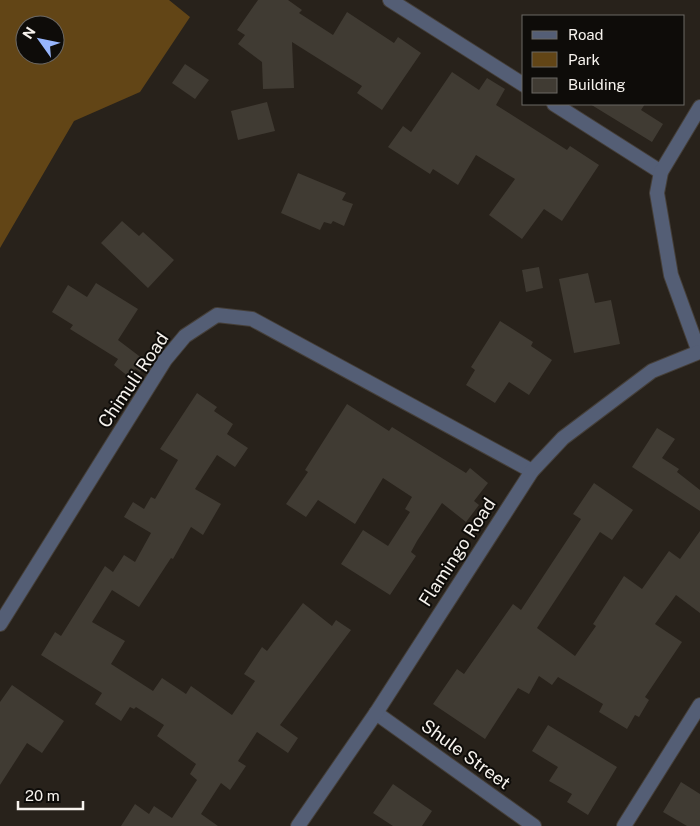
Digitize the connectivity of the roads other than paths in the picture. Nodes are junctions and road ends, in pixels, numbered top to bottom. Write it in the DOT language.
graph roads {
  1 [pos="390,0"];
  2 [pos="522,84"];
  3 [pos="556,105"];
  4 [pos="700,107"];
  5 [pos="661,172"];
  6 [pos="700,352"];
  7 [pos="532,471"];
  8 [pos="0,624"];
  9 [pos="700,704"];
  10 [pos="376,713"];
  11 [pos="298,826"];
  12 [pos="534,826"];
  13 [pos="624,826"];
  1 -- 2 [label="street"];
  3 -- 5 [label="street"];
  4 -- 5 [label="street"];
  5 -- 6 [label="street"];
  6 -- 7 [label="street, Flamingo Road"];
  7 -- 8 [label="street, Chimuli Road"];
  7 -- 10 [label="street, Flamingo Road"];
  9 -- 13 [label="street"];
  10 -- 11 [label="street, Flamingo Road"];
  10 -- 12 [label="street, Shule Street"];
}
